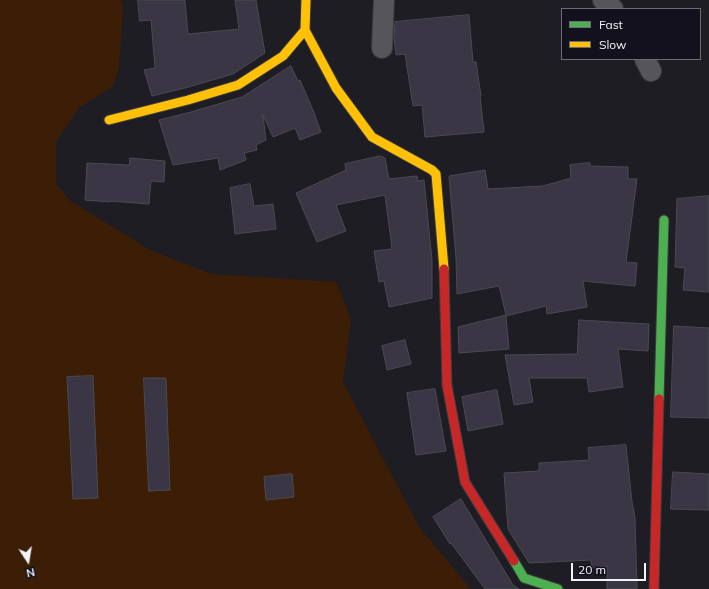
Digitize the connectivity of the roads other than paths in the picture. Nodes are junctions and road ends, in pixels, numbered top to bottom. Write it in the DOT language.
graph roads {
  1 [pos="306,0"];
  2 [pos="384,0"];
  3 [pos="604,0"];
  4 [pos="612,8"];
  5 [pos="305,30"];
  6 [pos="382,48"];
  7 [pos="109,120"];
  8 [pos="664,220"];
  9 [pos="549,588"];
  10 [pos="654,589"];
  1 -- 5 [label="street"];
  2 -- 6 [label="street"];
  3 -- 4 [label="street"];
  5 -- 7 [label="street"];
  5 -- 9 [label="street"];
  8 -- 10 [label="street"];
}
